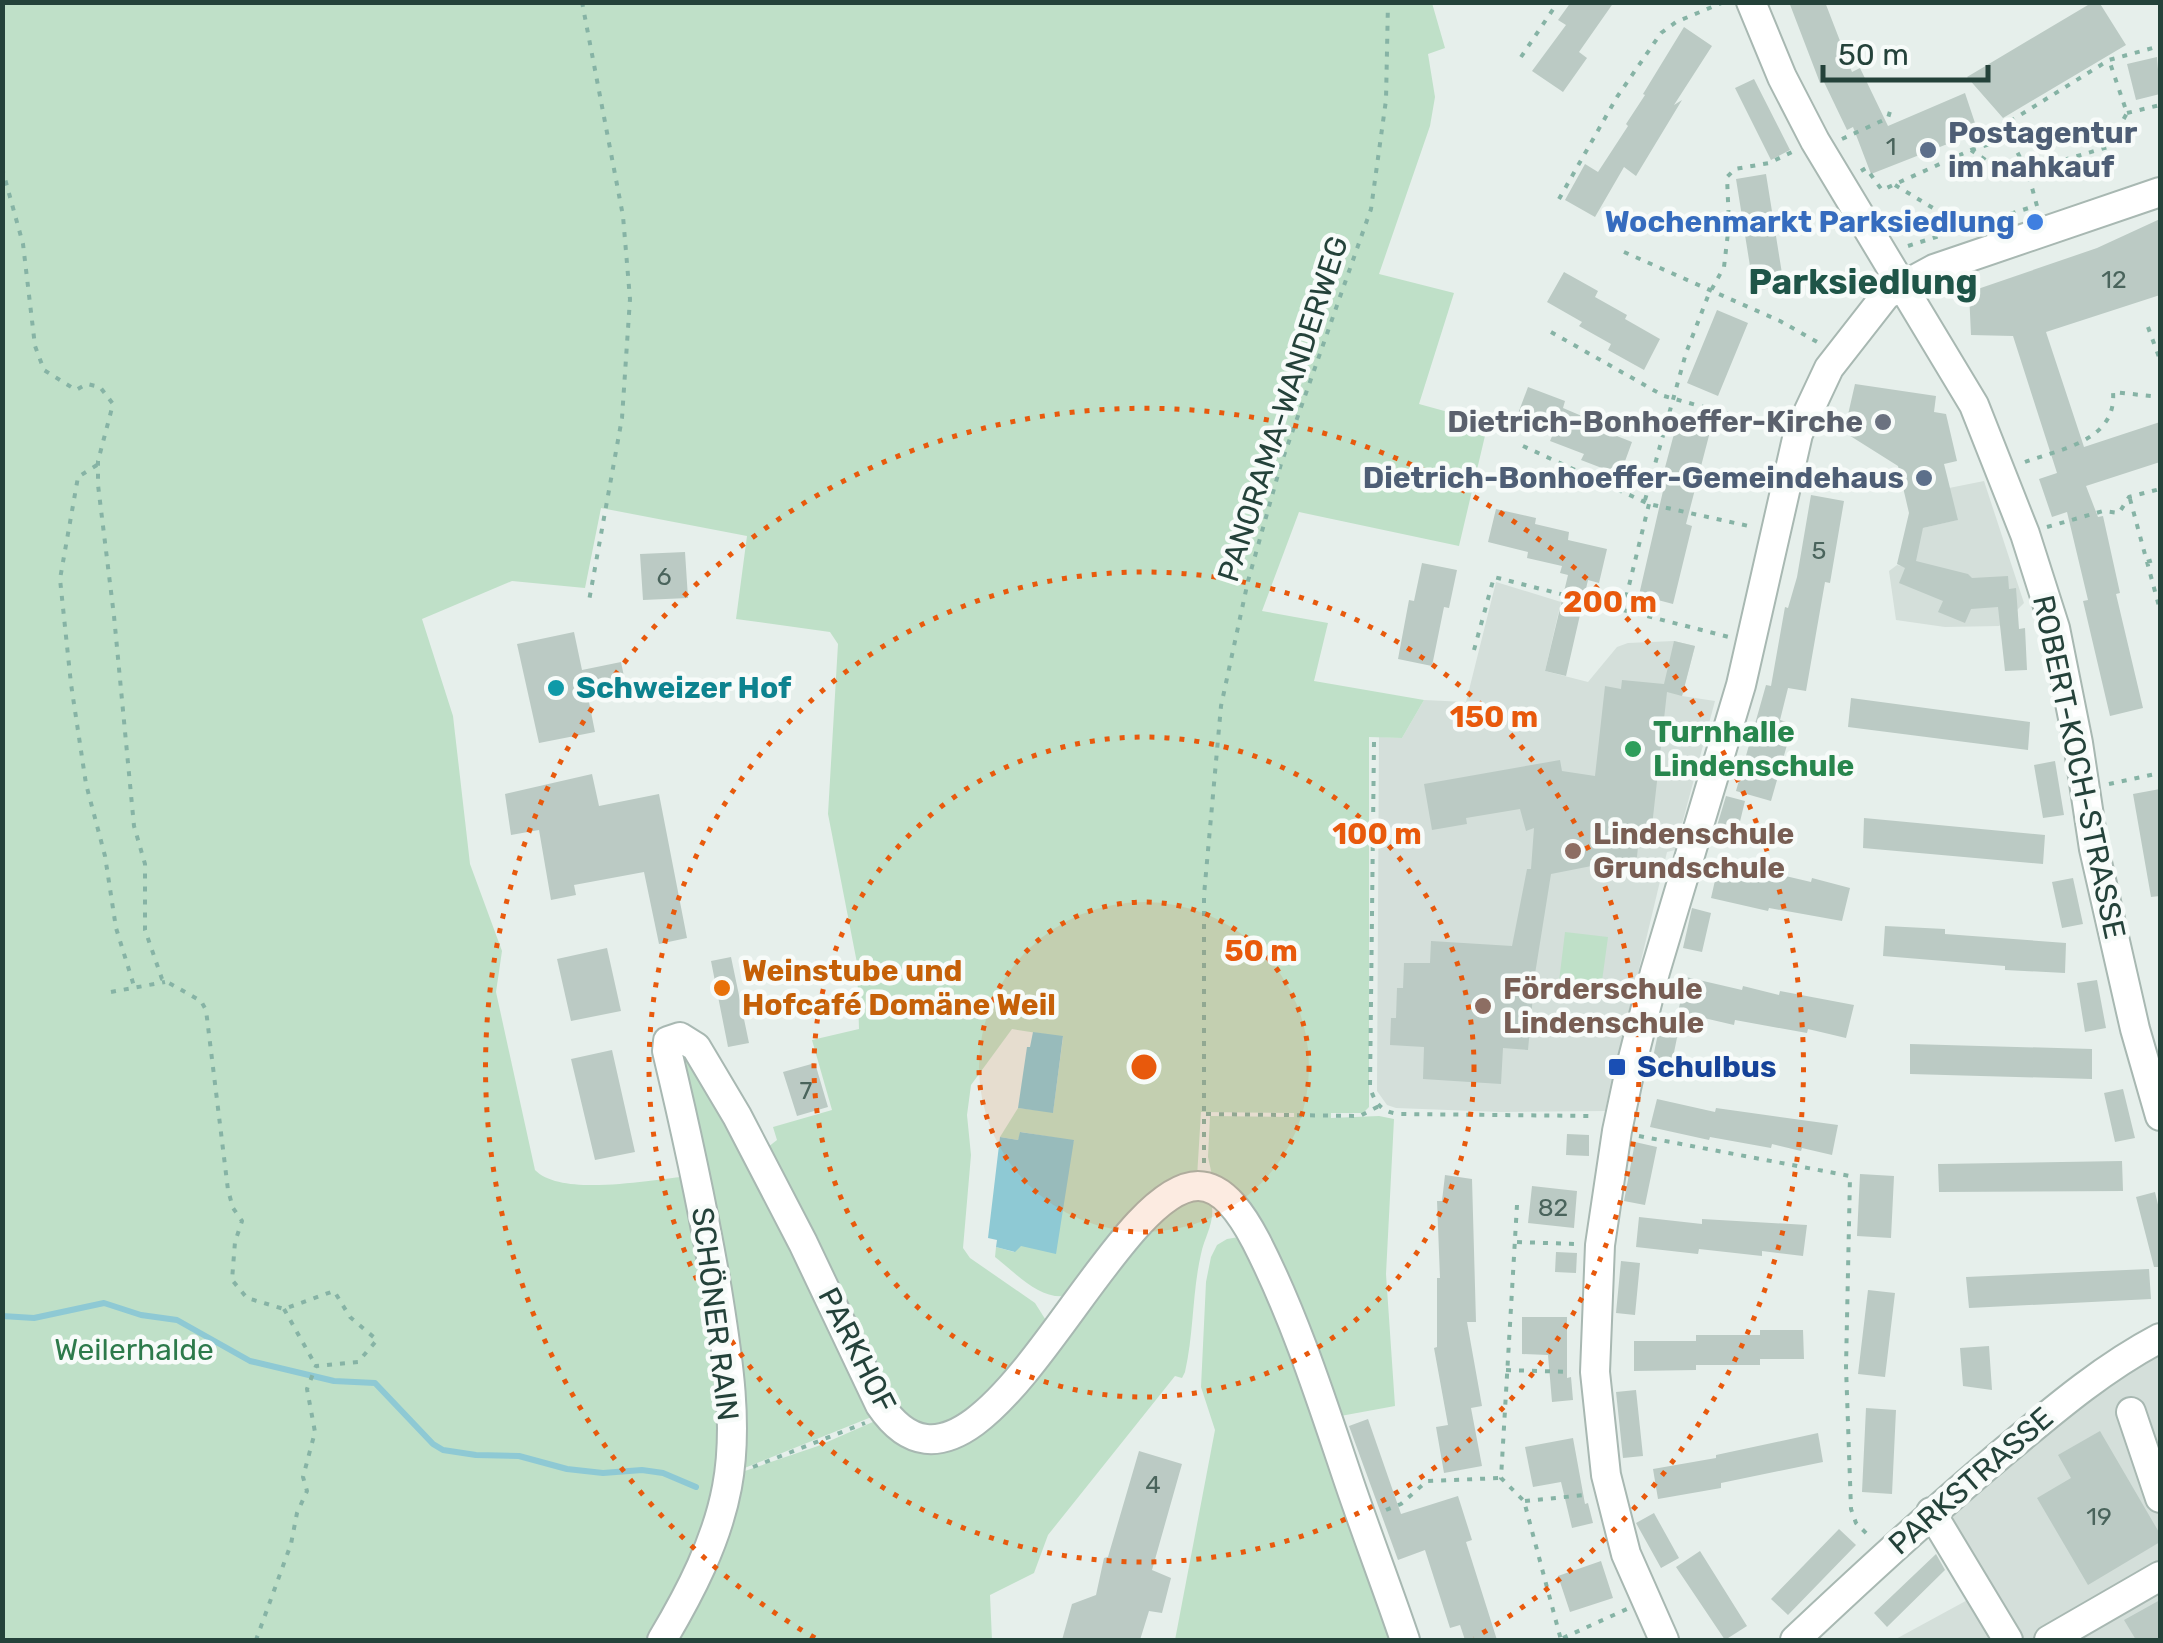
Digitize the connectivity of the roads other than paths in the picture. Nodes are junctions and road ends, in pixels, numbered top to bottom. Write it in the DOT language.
graph roads {
  1 [pos="1751,2"];
  2 [pos="2160,192"];
  3 [pos="1902,285"];
  4 [pos="672,1039"];
  5 [pos="2160,1116"];
  6 [pos="2160,1338"];
  7 [pos="2131,1412"];
  8 [pos="2160,1498"];
  9 [pos="1932,1512"];
  10 [pos="2160,1576"];
  11 [pos="662,1640"];
  12 [pos="1404,1640"];
  13 [pos="1664,1640"];
  14 [pos="1795,1640"];
  15 [pos="2008,1640"];
  16 [pos="2050,1640"];
  1 -- 3 [label="street, ROBERT-KOCH-STRASSE"];
  2 -- 3 [label="street"];
  3 -- 5 [label="street, ROBERT-KOCH-STRASSE"];
  3 -- 13 [label="street"];
  4 -- 11 [label="street, SCHÖNER RAIN"];
  4 -- 12 [label="street, PARKHOF"];
  6 -- 9 [label="street, PARKSTRASSE"];
  7 -- 8 [label="street"];
  9 -- 14 [label="street, PARKSTRASSE"];
  9 -- 15 [label="street"];
  10 -- 16 [label="street"];
}
